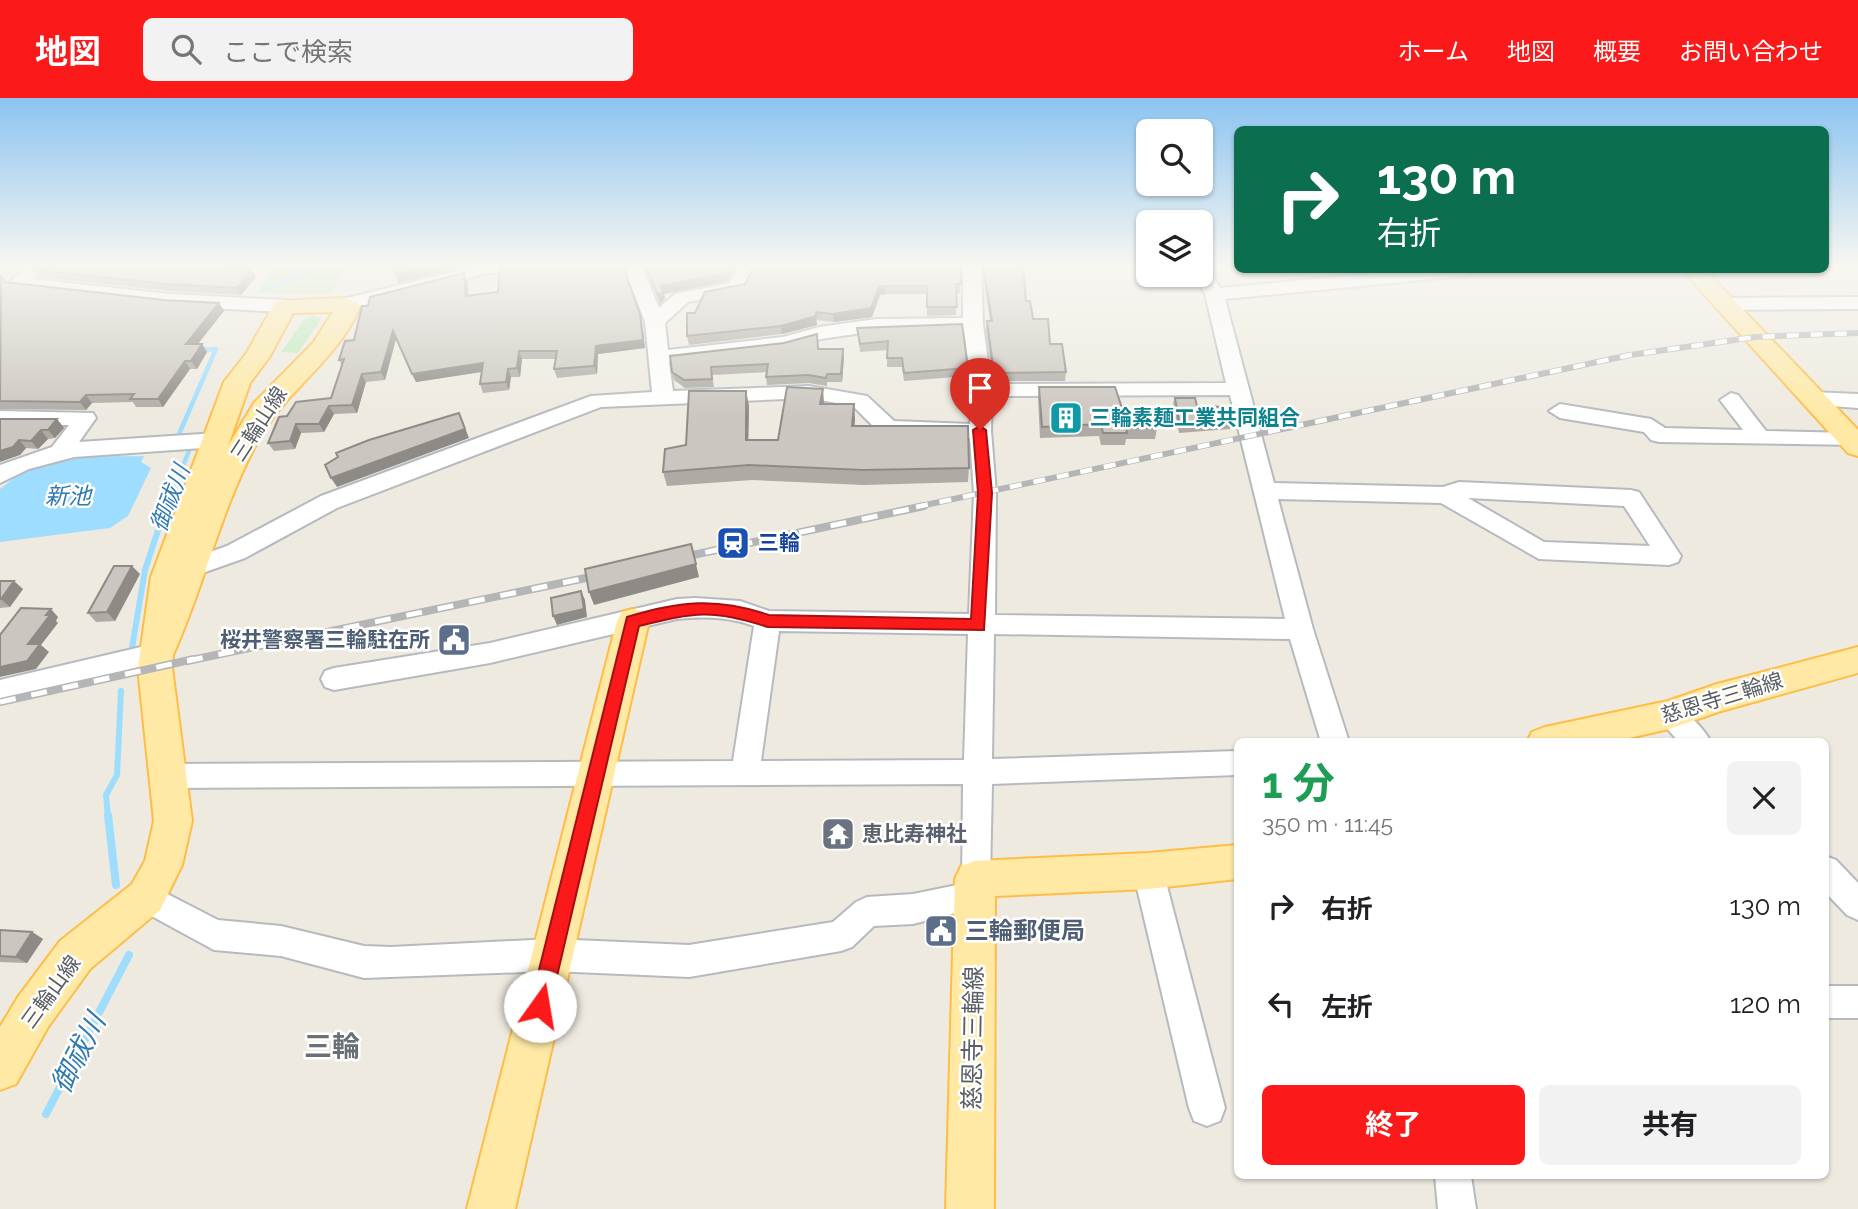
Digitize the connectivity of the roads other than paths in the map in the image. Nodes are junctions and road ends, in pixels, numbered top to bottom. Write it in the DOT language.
graph roads {
  1 [pos="279,316"];
  2 [pos="343,316"];
  3 [pos="653,316"];
  4 [pos="662,316"];
  5 [pos="973,316"];
  6 [pos="1220,316"];
  7 [pos="1738,316"];
  8 [pos="655,322"];
  9 [pos="973,324"];
  10 [pos="661,358"];
  11 [pos="1238,389"];
  12 [pos="982,390"];
  13 [pos="663,398"];
  14 [pos="1812,399"];
  15 [pos="1731,400"];
  16 [pos="1858,401"];
  17 [pos="1560,411"];
  18 [pos="0,418"];
  19 [pos="980,430"];
  20 [pos="1760,438"];
  21 [pos="217,440"];
  22 [pos="1854,443"];
  23 [pos="61,450"];
  24 [pos="0,475"];
  25 [pos="1266,491"];
  26 [pos="1445,495"];
  27 [pos="178,573"];
  28 [pos="633,621"];
  29 [pos="768,621"];
  30 [pos="979,625"];
  31 [pos="1300,629"];
  32 [pos="158,653"];
  33 [pos="1858,660"];
  34 [pos="334,679"];
  35 [pos="0,691"];
  36 [pos="1669,715"];
  37 [pos="1334,738"];
  38 [pos="1563,738"];
  39 [pos="1693,738"];
  40 [pos="1234,763"];
  41 [pos="976,772"];
  42 [pos="745,773"];
  43 [pos="170,776"];
  44 [pos="594,776"];
  45 [pos="1234,862"];
  46 [pos="1148,871"];
  47 [pos="1829,874"];
  48 [pos="975,887"];
  49 [pos="146,897"];
  50 [pos="1855,897"];
  51 [pos="552,955"];
  52 [pos="1829,1002"];
  53 [pos="1858,1002"];
  54 [pos="0,1068"];
  55 [pos="1207,1108"];
  56 [pos="1453,1179"];
  57 [pos="491,1209"];
  58 [pos="970,1209"];
  59 [pos="1457,1209"];
  1 -- 21 [label="main road, 三輪山線"];
  2 -- 27 [label="main road, 三輪山線"];
  3 -- 8 [label="street"];
  4 -- 8 [label="street"];
  5 -- 9 [label="street"];
  6 -- 11 [label="street"];
  7 -- 14 [label="main road"];
  8 -- 10 [label="street"];
  9 -- 10 [label="street"];
  9 -- 12 [label="street"];
  10 -- 13 [label="street"];
  11 -- 12 [label="street"];
  11 -- 25 [label="street"];
  12 -- 19 [label="street"];
  13 -- 19 [label="street"];
  13 -- 27 [label="street"];
  14 -- 16 [label="street"];
  14 -- 22 [label="main road"];
  15 -- 20 [label="street"];
  17 -- 20 [label="street"];
  18 -- 23 [label="street"];
  19 -- 30 [label="street"];
  20 -- 22 [label="street"];
  21 -- 23 [label="street"];
  21 -- 27 [label="main road, 三輪山線"];
  23 -- 24 [label="street"];
  25 -- 26 [label="street"];
  25 -- 31 [label="street"];
  26 -- 26 [label="street"];
  27 -- 32 [label="main road, 三輪山線"];
  28 -- 29 [label="street"];
  28 -- 34 [label="street"];
  28 -- 44 [label="main road"];
  29 -- 30 [label="street"];
  29 -- 42 [label="street"];
  30 -- 31 [label="street"];
  30 -- 41 [label="street"];
  31 -- 37 [label="street"];
  32 -- 35 [label="street"];
  32 -- 43 [label="main road, 三輪山線"];
  33 -- 36 [label="main road, 慈恩寺三輪線"];
  36 -- 38 [label="main road, 慈恩寺三輪線"];
  36 -- 39 [label="street"];
  40 -- 41 [label="street"];
  41 -- 42 [label="street"];
  41 -- 48 [label="street"];
  42 -- 44 [label="street"];
  43 -- 44 [label="street"];
  43 -- 49 [label="main road, 三輪山線"];
  44 -- 51 [label="main road"];
  45 -- 46 [label="main road"];
  46 -- 48 [label="main road"];
  46 -- 55 [label="street"];
  47 -- 50 [label="street"];
  48 -- 51 [label="street"];
  48 -- 58 [label="main road, 慈恩寺三輪線"];
  49 -- 51 [label="street"];
  49 -- 54 [label="main road, 三輪山線"];
  51 -- 57 [label="main road"];
  52 -- 53 [label="street"];
  56 -- 59 [label="street"];
}
